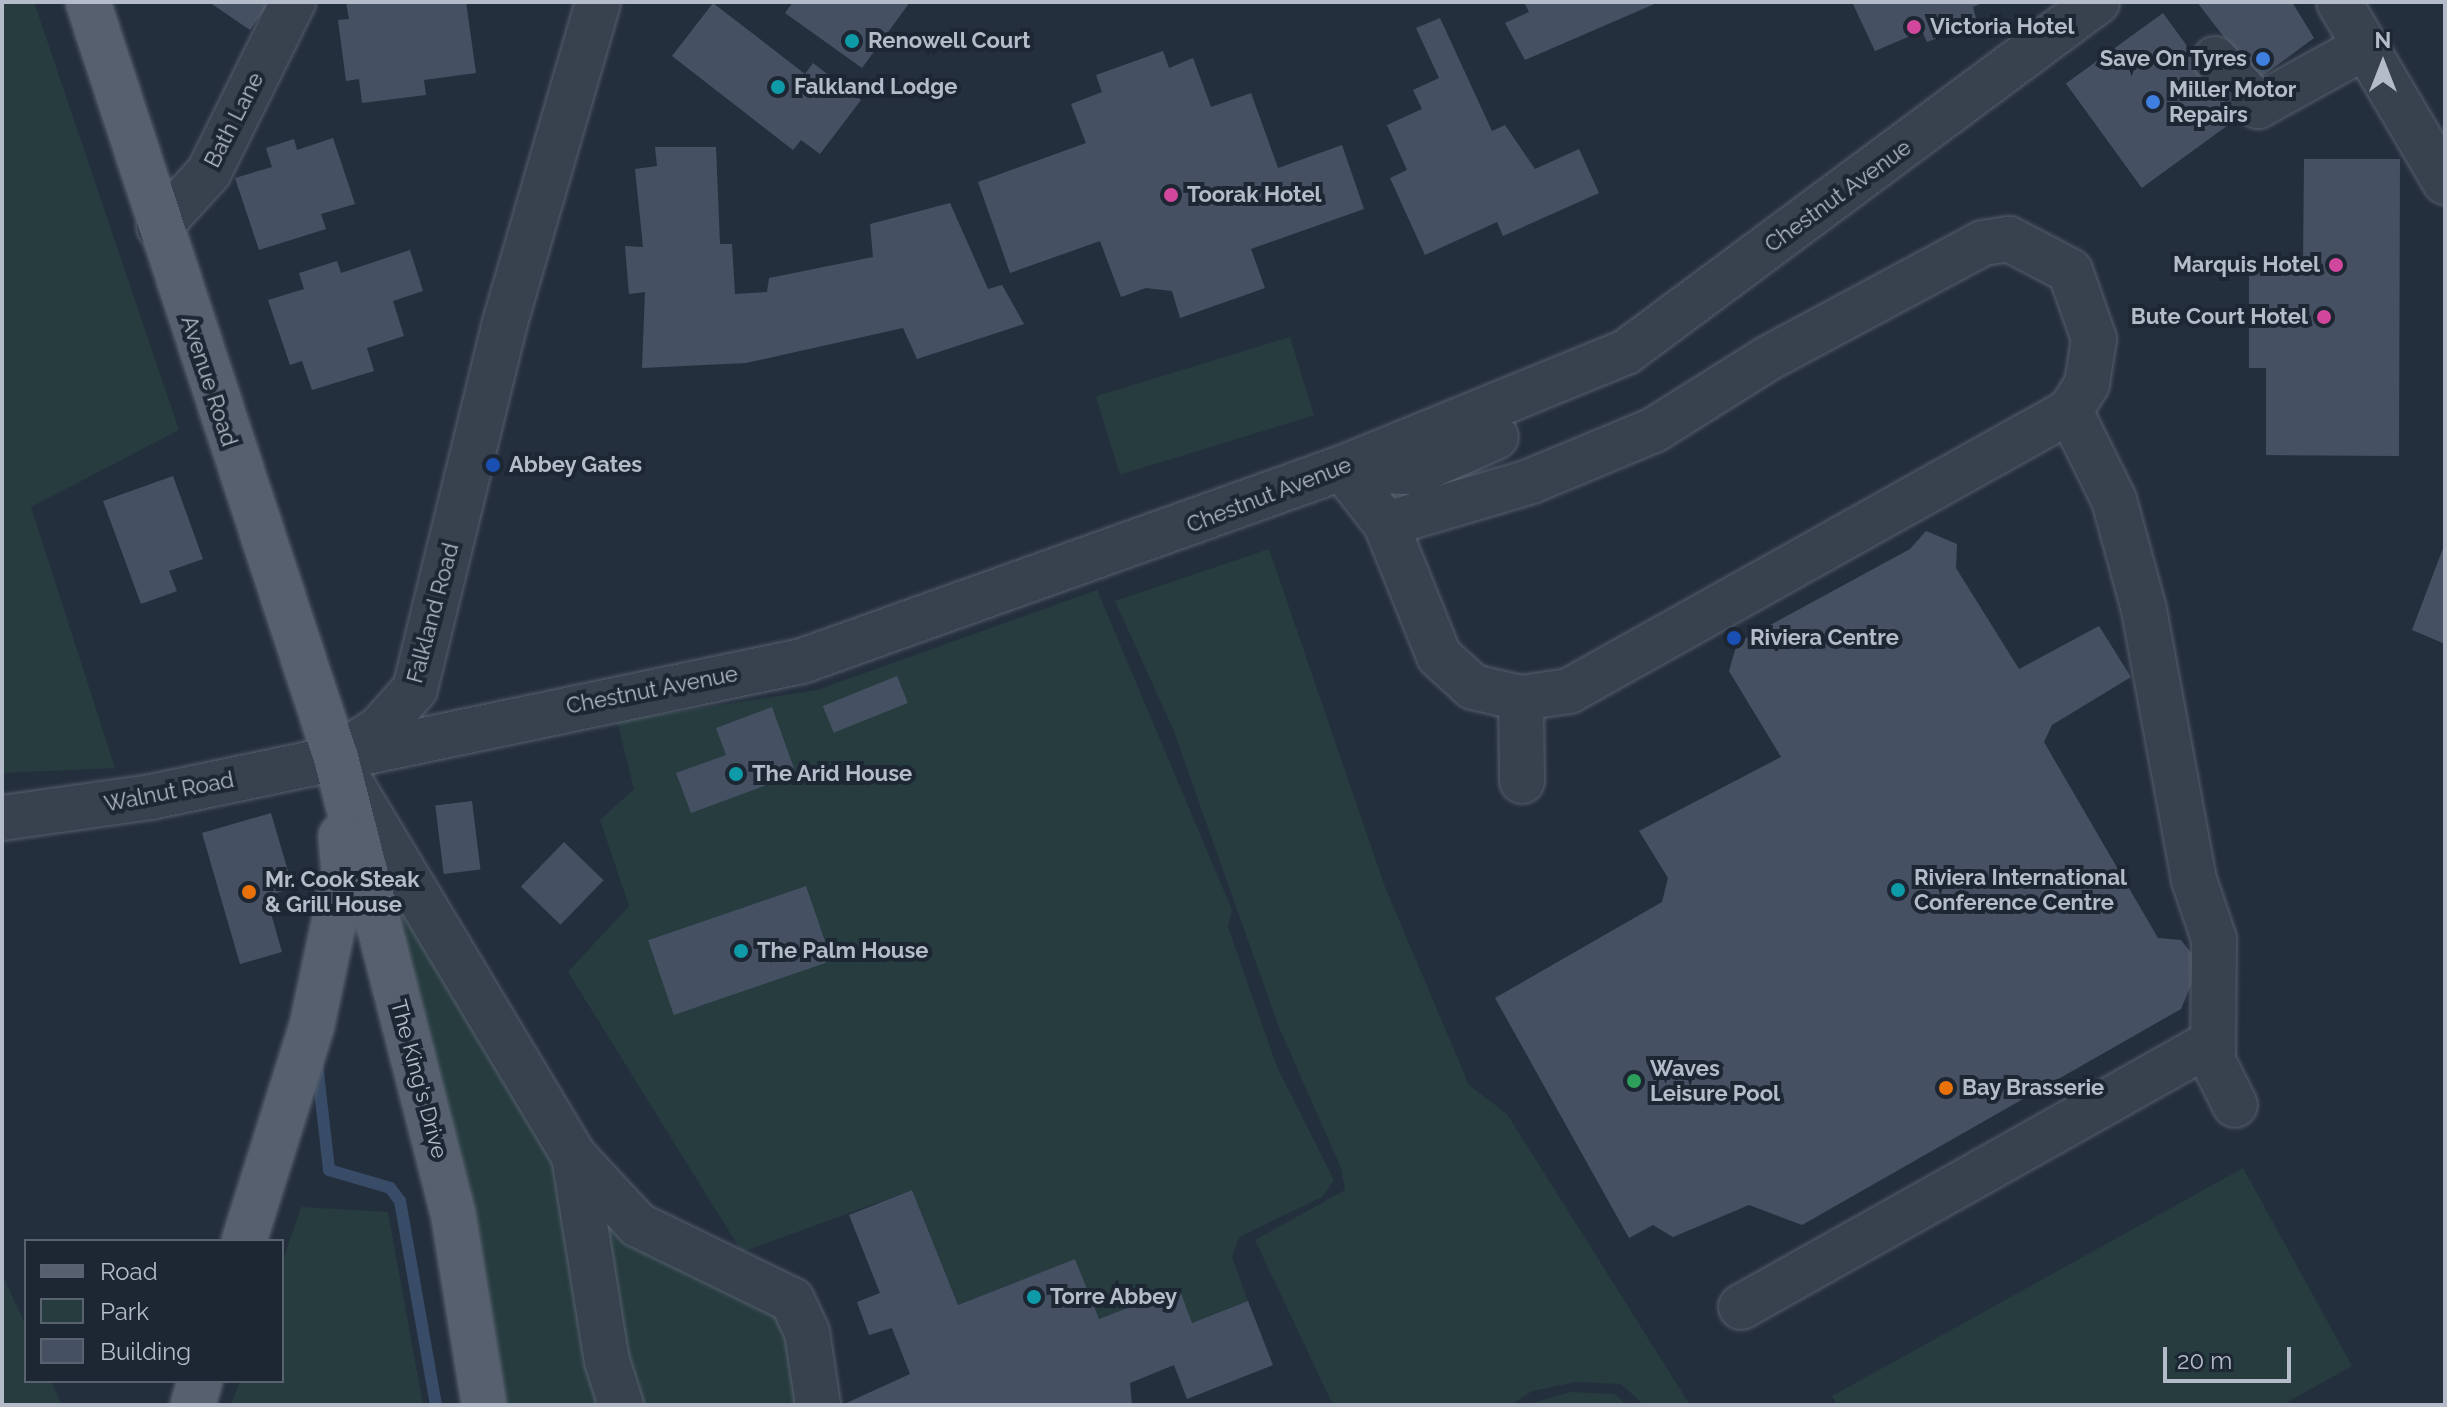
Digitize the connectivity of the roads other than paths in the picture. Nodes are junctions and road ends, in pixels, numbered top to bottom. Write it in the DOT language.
graph roads {
  1 [pos="88,2"];
  2 [pos="293,2"];
  3 [pos="598,2"];
  4 [pos="2097,2"];
  5 [pos="2339,2"];
  6 [pos="2365,47"];
  7 [pos="2215,59"];
  8 [pos="2445,182"];
  9 [pos="159,227"];
  10 [pos="1626,352"];
  11 [pos="2070,411"];
  12 [pos="1342,468"];
  13 [pos="1386,524"];
  14 [pos="1521,698"];
  15 [pos="336,758"];
  16 [pos="1522,781"];
  17 [pos="2,818"];
  18 [pos="2213,1042"];
  19 [pos="2235,1105"];
  20 [pos="574,1156"];
  21 [pos="245,1239"];
  22 [pos="1741,1307"];
  23 [pos="199,1383"];
  24 [pos="193,1405"];
  25 [pos="484,1405"];
  26 [pos="621,1405"];
  27 [pos="818,1405"];
  1 -- 9 [label="main road, Avenue Road"];
  2 -- 9 [label="street, Bath Lane"];
  3 -- 15 [label="street, Falkland Road"];
  4 -- 10 [label="street, Chestnut Avenue"];
  5 -- 6 [label="street"];
  6 -- 7 [label="street"];
  6 -- 8 [label="street"];
  9 -- 15 [label="main road, Avenue Road"];
  10 -- 12 [label="street, Chestnut Avenue"];
  10 -- 12 [label="street"];
  11 -- 13 [label="street"];
  11 -- 14 [label="street"];
  11 -- 18 [label="street"];
  12 -- 13 [label="street"];
  12 -- 15 [label="street, Chestnut Avenue"];
  13 -- 14 [label="street"];
  14 -- 16 [label="street"];
  15 -- 17 [label="street, Walnut Road"];
  15 -- 20 [label="street"];
  15 -- 21 [label="main road"];
  15 -- 25 [label="main road, The King's Drive"];
  18 -- 19 [label="street"];
  18 -- 22 [label="street"];
  20 -- 26 [label="street"];
  20 -- 27 [label="street"];
  23 -- 24 [label="main road"];
}
